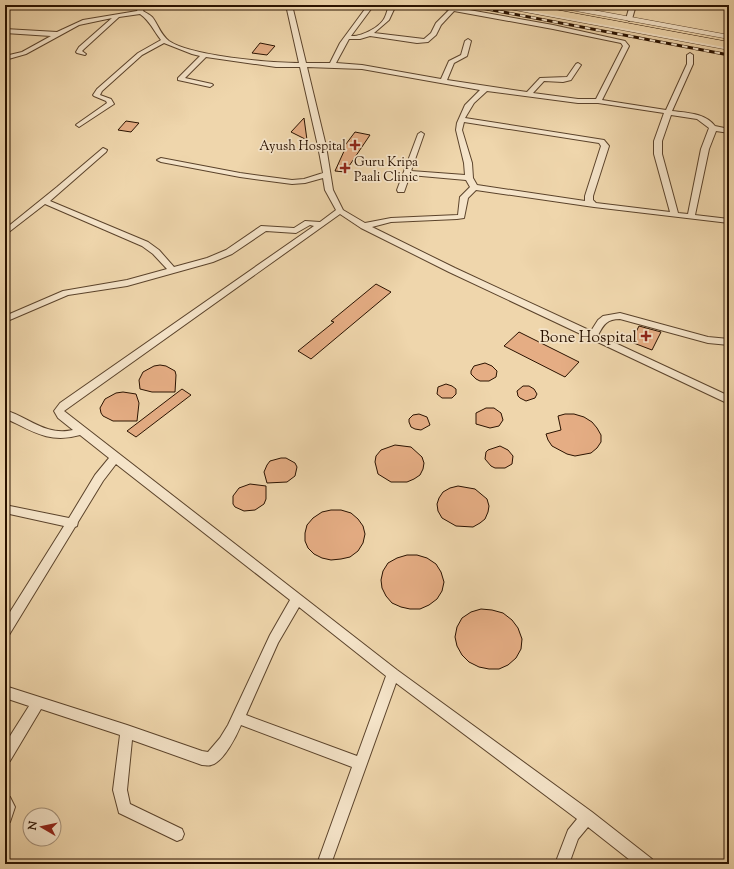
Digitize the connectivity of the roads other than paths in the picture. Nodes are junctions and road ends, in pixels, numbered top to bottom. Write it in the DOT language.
graph roads {
  1 [pos="143,5"];
  2 [pos="289,5"];
  3 [pos="371,5"];
  4 [pos="393,5"];
  5 [pos="432,5"];
  6 [pos="498,5"];
  7 [pos="514,5"];
  8 [pos="536,5"];
  9 [pos="554,5"];
  10 [pos="633,5"];
  11 [pos="453,9"];
  12 [pos="141,12"];
  13 [pos="117,16"];
  14 [pos="629,19"];
  15 [pos="5,31"];
  16 [pos="56,34"];
  17 [pos="370,34"];
  18 [pos="348,37"];
  19 [pos="729,37"];
  20 [pos="165,40"];
  21 [pos="729,40"];
  22 [pos="468,41"];
  23 [pos="729,45"];
  24 [pos="729,48"];
  25 [pos="83,54"];
  26 [pos="204,55"];
  27 [pos="690,55"];
  28 [pos="5,58"];
  29 [pos="332,65"];
  30 [pos="578,65"];
  31 [pos="304,66"];
  32 [pos="443,81"];
  33 [pos="210,85"];
  34 [pos="486,88"];
  35 [pos="529,94"];
  36 [pos="598,102"];
  37 [pos="668,112"];
  38 [pos="461,119"];
  39 [pos="79,125"];
  40 [pos="712,128"];
  41 [pos="729,131"];
  42 [pos="421,134"];
  43 [pos="103,150"];
  44 [pos="161,160"];
  45 [pos="407,173"];
  46 [pos="327,174"];
  47 [pos="469,178"];
  48 [pos="474,187"];
  49 [pos="401,190"];
  50 [pos="44,201"];
  51 [pos="594,205"];
  52 [pos="340,211"];
  53 [pos="676,215"];
  54 [pos="691,217"];
  55 [pos="729,221"];
  56 [pos="321,224"];
  57 [pos="364,226"];
  58 [pos="5,232"];
  59 [pos="172,270"];
  60 [pos="5,320"];
  61 [pos="593,335"];
  62 [pos="729,343"];
  63 [pos="729,400"];
  64 [pos="5,414"];
  65 [pos="82,431"];
  66 [pos="115,458"];
  67 [pos="5,509"];
  68 [pos="73,523"];
  69 [pos="297,599"];
  70 [pos="5,631"];
  71 [pos="393,674"];
  72 [pos="5,692"];
  73 [pos="38,702"];
  74 [pos="238,718"];
  75 [pos="127,732"];
  76 [pos="5,756"];
  77 [pos="361,764"];
  78 [pos="5,802"];
  79 [pos="5,817"];
  80 [pos="587,817"];
  81 [pos="177,834"];
  82 [pos="324,864"];
  83 [pos="562,864"];
  84 [pos="647,864"];
  1 -- 12 [label="street"];
  2 -- 31 [label="street"];
  3 -- 18 [label="street"];
  4 -- 17 [label="street"];
  5 -- 11 [label="street"];
  6 -- 24 [label="street"];
  7 -- 23 [label="highway"];
  8 -- 21 [label="highway"];
  9 -- 14 [label="street"];
  10 -- 14 [label="street"];
  11 -- 17 [label="street"];
  11 -- 36 [label="street"];
  12 -- 13 [label="street"];
  12 -- 20 [label="street"];
  13 -- 16 [label="street"];
  13 -- 25 [label="street"];
  14 -- 19 [label="street"];
  15 -- 16 [label="street"];
  16 -- 28 [label="street"];
  17 -- 18 [label="street"];
  18 -- 29 [label="street"];
  20 -- 26 [label="street"];
  20 -- 39 [label="street"];
  22 -- 32 [label="street"];
  26 -- 31 [label="street"];
  26 -- 33 [label="street"];
  27 -- 37 [label="street"];
  29 -- 31 [label="street"];
  29 -- 32 [label="street"];
  30 -- 35 [label="street"];
  31 -- 46 [label="street"];
  32 -- 34 [label="street"];
  34 -- 35 [label="street"];
  34 -- 38 [label="street"];
  35 -- 36 [label="street"];
  36 -- 37 [label="street"];
  37 -- 40 [label="street"];
  37 -- 53 [label="street"];
  38 -- 47 [label="street"];
  38 -- 51 [label="street"];
  40 -- 41 [label="street"];
  40 -- 54 [label="street"];
  42 -- 45 [label="street"];
  43 -- 50 [label="street"];
  44 -- 46 [label="street"];
  45 -- 47 [label="street"];
  45 -- 49 [label="street"];
  46 -- 52 [label="street"];
  47 -- 48 [label="street"];
  48 -- 51 [label="street"];
  48 -- 57 [label="street"];
  50 -- 58 [label="street"];
  50 -- 59 [label="street"];
  51 -- 53 [label="street"];
  52 -- 56 [label="street"];
  52 -- 57 [label="street"];
  53 -- 54 [label="street"];
  54 -- 55 [label="street"];
  56 -- 59 [label="street"];
  56 -- 65 [label="street"];
  57 -- 61 [label="street"];
  59 -- 60 [label="street"];
  61 -- 62 [label="street"];
  61 -- 63 [label="street"];
  64 -- 65 [label="street"];
  65 -- 66 [label="street"];
  66 -- 68 [label="street"];
  66 -- 69 [label="street"];
  67 -- 68 [label="street"];
  68 -- 70 [label="street"];
  69 -- 71 [label="street"];
  69 -- 74 [label="street"];
  71 -- 77 [label="street"];
  71 -- 80 [label="street"];
  72 -- 73 [label="street"];
  73 -- 75 [label="street"];
  73 -- 76 [label="street"];
  74 -- 75 [label="street"];
  74 -- 77 [label="street"];
  75 -- 81 [label="street"];
  77 -- 82 [label="street"];
  78 -- 79 [label="street"];
  80 -- 83 [label="street"];
  80 -- 84 [label="street"];
}
